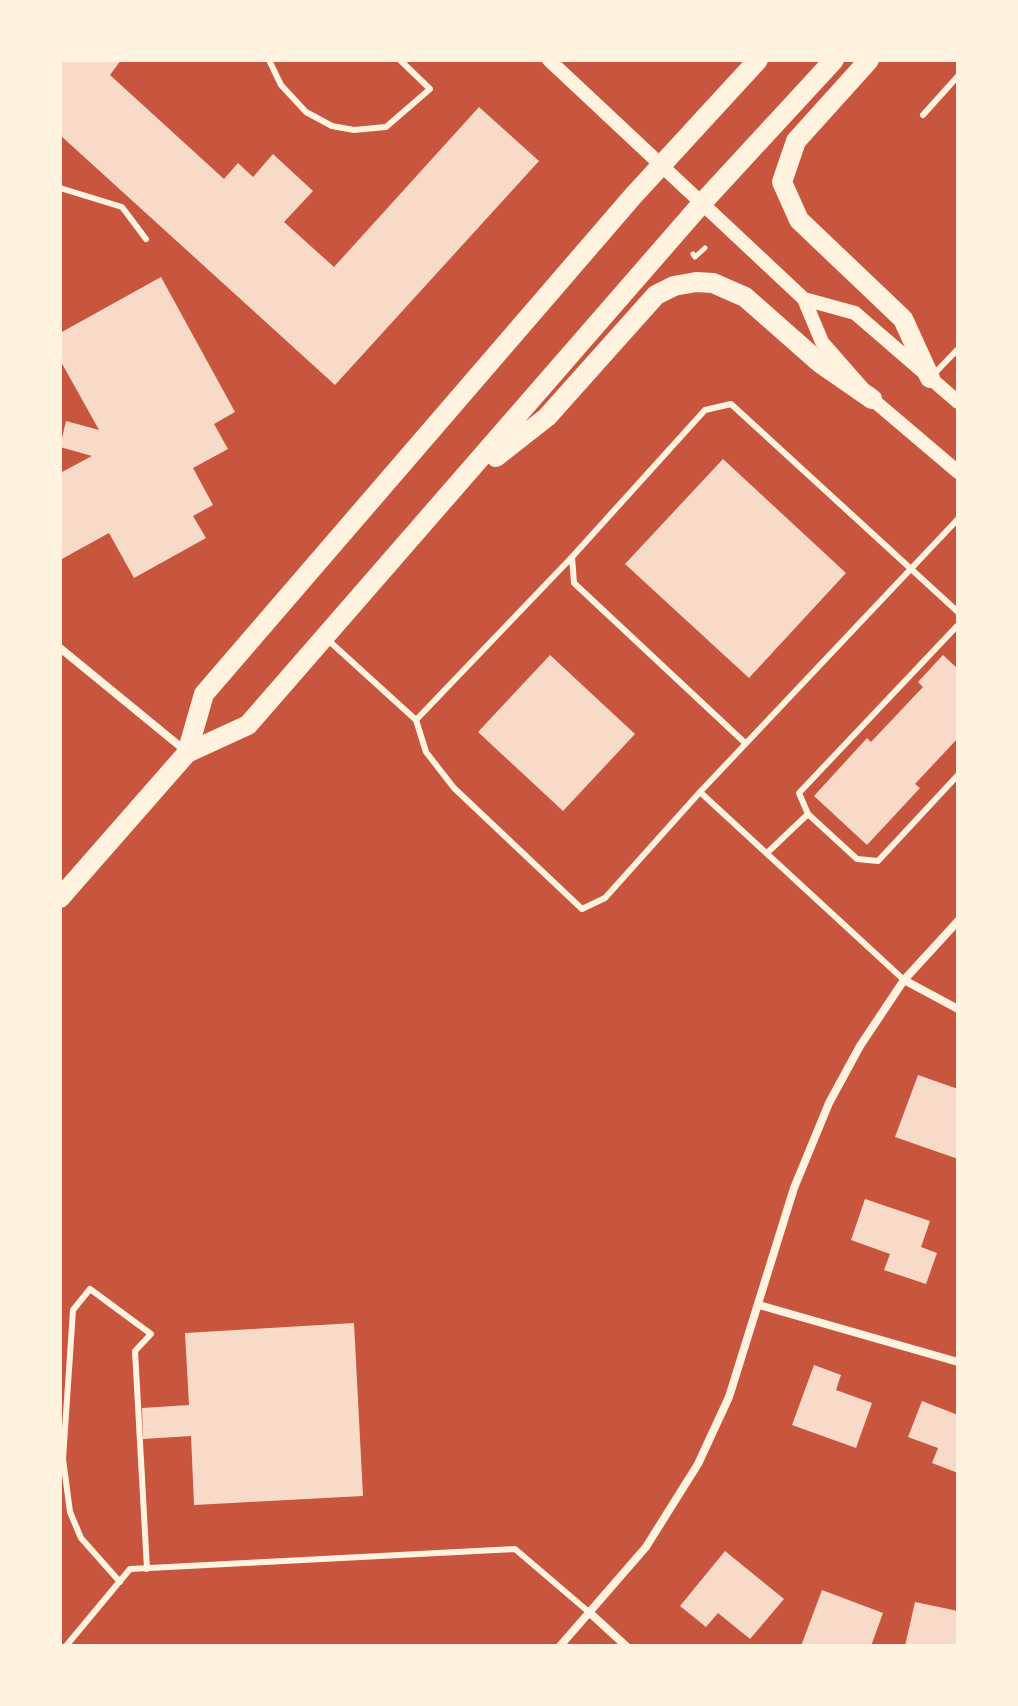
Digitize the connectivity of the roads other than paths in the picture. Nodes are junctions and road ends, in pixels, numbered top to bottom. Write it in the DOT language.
graph roads {
  1 [pos="269,60"];
  2 [pos="400,60"];
  3 [pos="549,60"];
  4 [pos="758,60"];
  5 [pos="834,60"];
  6 [pos="869,60"];
  7 [pos="958,76"];
  8 [pos="923,115"];
  9 [pos="662,165"];
  10 [pos="60,188"];
  11 [pos="703,202"];
  12 [pos="146,239"];
  13 [pos="804,299"];
  14 [pos="958,349"];
  15 [pos="930,378"];
  16 [pos="872,399"];
  17 [pos="958,402"];
  18 [pos="958,472"];
  19 [pos="461,483"];
  20 [pos="958,519"];
  21 [pos="572,557"];
  22 [pos="911,568"];
  23 [pos="958,612"];
  24 [pos="958,625"];
  25 [pos="325,637"];
  26 [pos="60,648"];
  27 [pos="416,720"];
  28 [pos="744,742"];
  29 [pos="187,753"];
  30 [pos="958,775"];
  31 [pos="700,792"];
  32 [pos="808,814"];
  33 [pos="767,853"];
  34 [pos="60,898"];
  35 [pos="958,921"];
  36 [pos="904,980"];
  37 [pos="958,1009"];
  38 [pos="759,1305"];
  39 [pos="958,1362"];
  40 [pos="147,1569"];
  41 [pos="120,1582"];
  42 [pos="590,1613"];
  43 [pos="66,1646"];
  44 [pos="560,1646"];
  45 [pos="626,1646"];
  1 -- 2 [label="lane"];
  3 -- 9 [label="street"];
  4 -- 9 [label="main road"];
  5 -- 11 [label="main road"];
  6 -- 15 [label="main road"];
  7 -- 8 [label="lane"];
  9 -- 11 [label="street"];
  9 -- 29 [label="main road"];
  10 -- 12 [label="lane"];
  11 -- 13 [label="street"];
  11 -- 19 [label="main road"];
  13 -- 15 [label="street"];
  13 -- 16 [label="street"];
  14 -- 15 [label="lane"];
  15 -- 17 [label="street"];
  16 -- 18 [label="street"];
  16 -- 19 [label="main road"];
  19 -- 25 [label="main road"];
  20 -- 22 [label="lane"];
  21 -- 22 [label="lane"];
  21 -- 27 [label="lane"];
  21 -- 28 [label="lane"];
  22 -- 23 [label="lane"];
  22 -- 28 [label="lane"];
  24 -- 32 [label="lane"];
  25 -- 27 [label="lane"];
  25 -- 29 [label="main road"];
  26 -- 29 [label="street"];
  27 -- 31 [label="lane"];
  28 -- 31 [label="lane"];
  29 -- 34 [label="main road"];
  30 -- 32 [label="lane"];
  31 -- 33 [label="lane"];
  32 -- 33 [label="lane"];
  33 -- 36 [label="lane"];
  35 -- 36 [label="street"];
  36 -- 37 [label="street"];
  36 -- 38 [label="street"];
  38 -- 39 [label="street"];
  38 -- 42 [label="street"];
  40 -- 41 [label="lane"];
  40 -- 41 [label="lane"];
  40 -- 42 [label="lane"];
  41 -- 43 [label="lane"];
  42 -- 44 [label="street"];
  42 -- 45 [label="street"];
}
